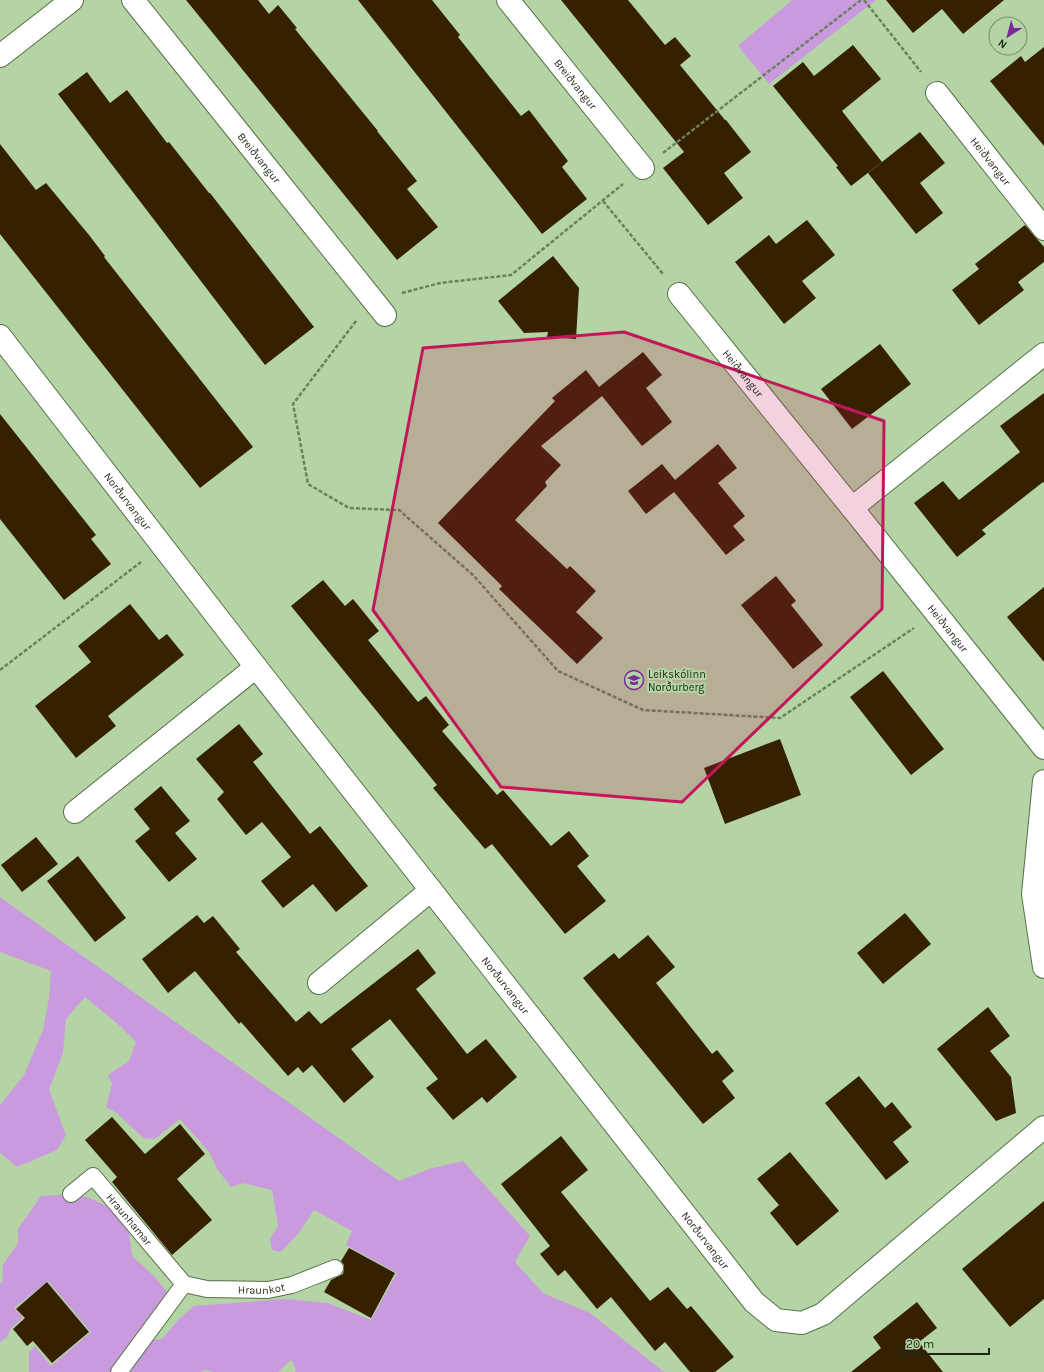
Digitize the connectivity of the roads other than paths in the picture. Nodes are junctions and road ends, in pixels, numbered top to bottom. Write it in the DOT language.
graph roads {
  1 [pos="72,0"];
  2 [pos="133,0"];
  3 [pos="508,0"];
  4 [pos="0,56"];
  5 [pos="937,93"];
  6 [pos="643,168"];
  7 [pos="1044,229"];
  8 [pos="680,294"];
  9 [pos="379,307"];
  10 [pos="0,336"];
  11 [pos="1044,354"];
  12 [pos="852,508"];
  13 [pos="256,667"];
  14 [pos="1044,748"];
  15 [pos="1044,781"];
  16 [pos="75,812"];
  17 [pos="432,890"];
  18 [pos="1044,967"];
  19 [pos="319,983"];
  20 [pos="1044,1128"];
  21 [pos="71,1194"];
  22 [pos="335,1268"];
  23 [pos="184,1284"];
  24 [pos="119,1372"];
  1 -- 4 [label="street"];
  2 -- 9 [label="street, Breiðvangur"];
  3 -- 6 [label="street, Breiðvangur"];
  5 -- 7 [label="street, Heiðvangur"];
  8 -- 12 [label="street, Heiðvangur"];
  10 -- 13 [label="street, Norðurvangur"];
  11 -- 12 [label="street"];
  12 -- 14 [label="street, Heiðvangur"];
  13 -- 16 [label="street"];
  13 -- 17 [label="street, Norðurvangur"];
  15 -- 18 [label="street"];
  17 -- 19 [label="street"];
  17 -- 20 [label="street, Norðurvangur"];
  21 -- 23 [label="lane, Hraunhamar"];
  22 -- 23 [label="lane, Hraunkot"];
  23 -- 24 [label="lane"];
}
